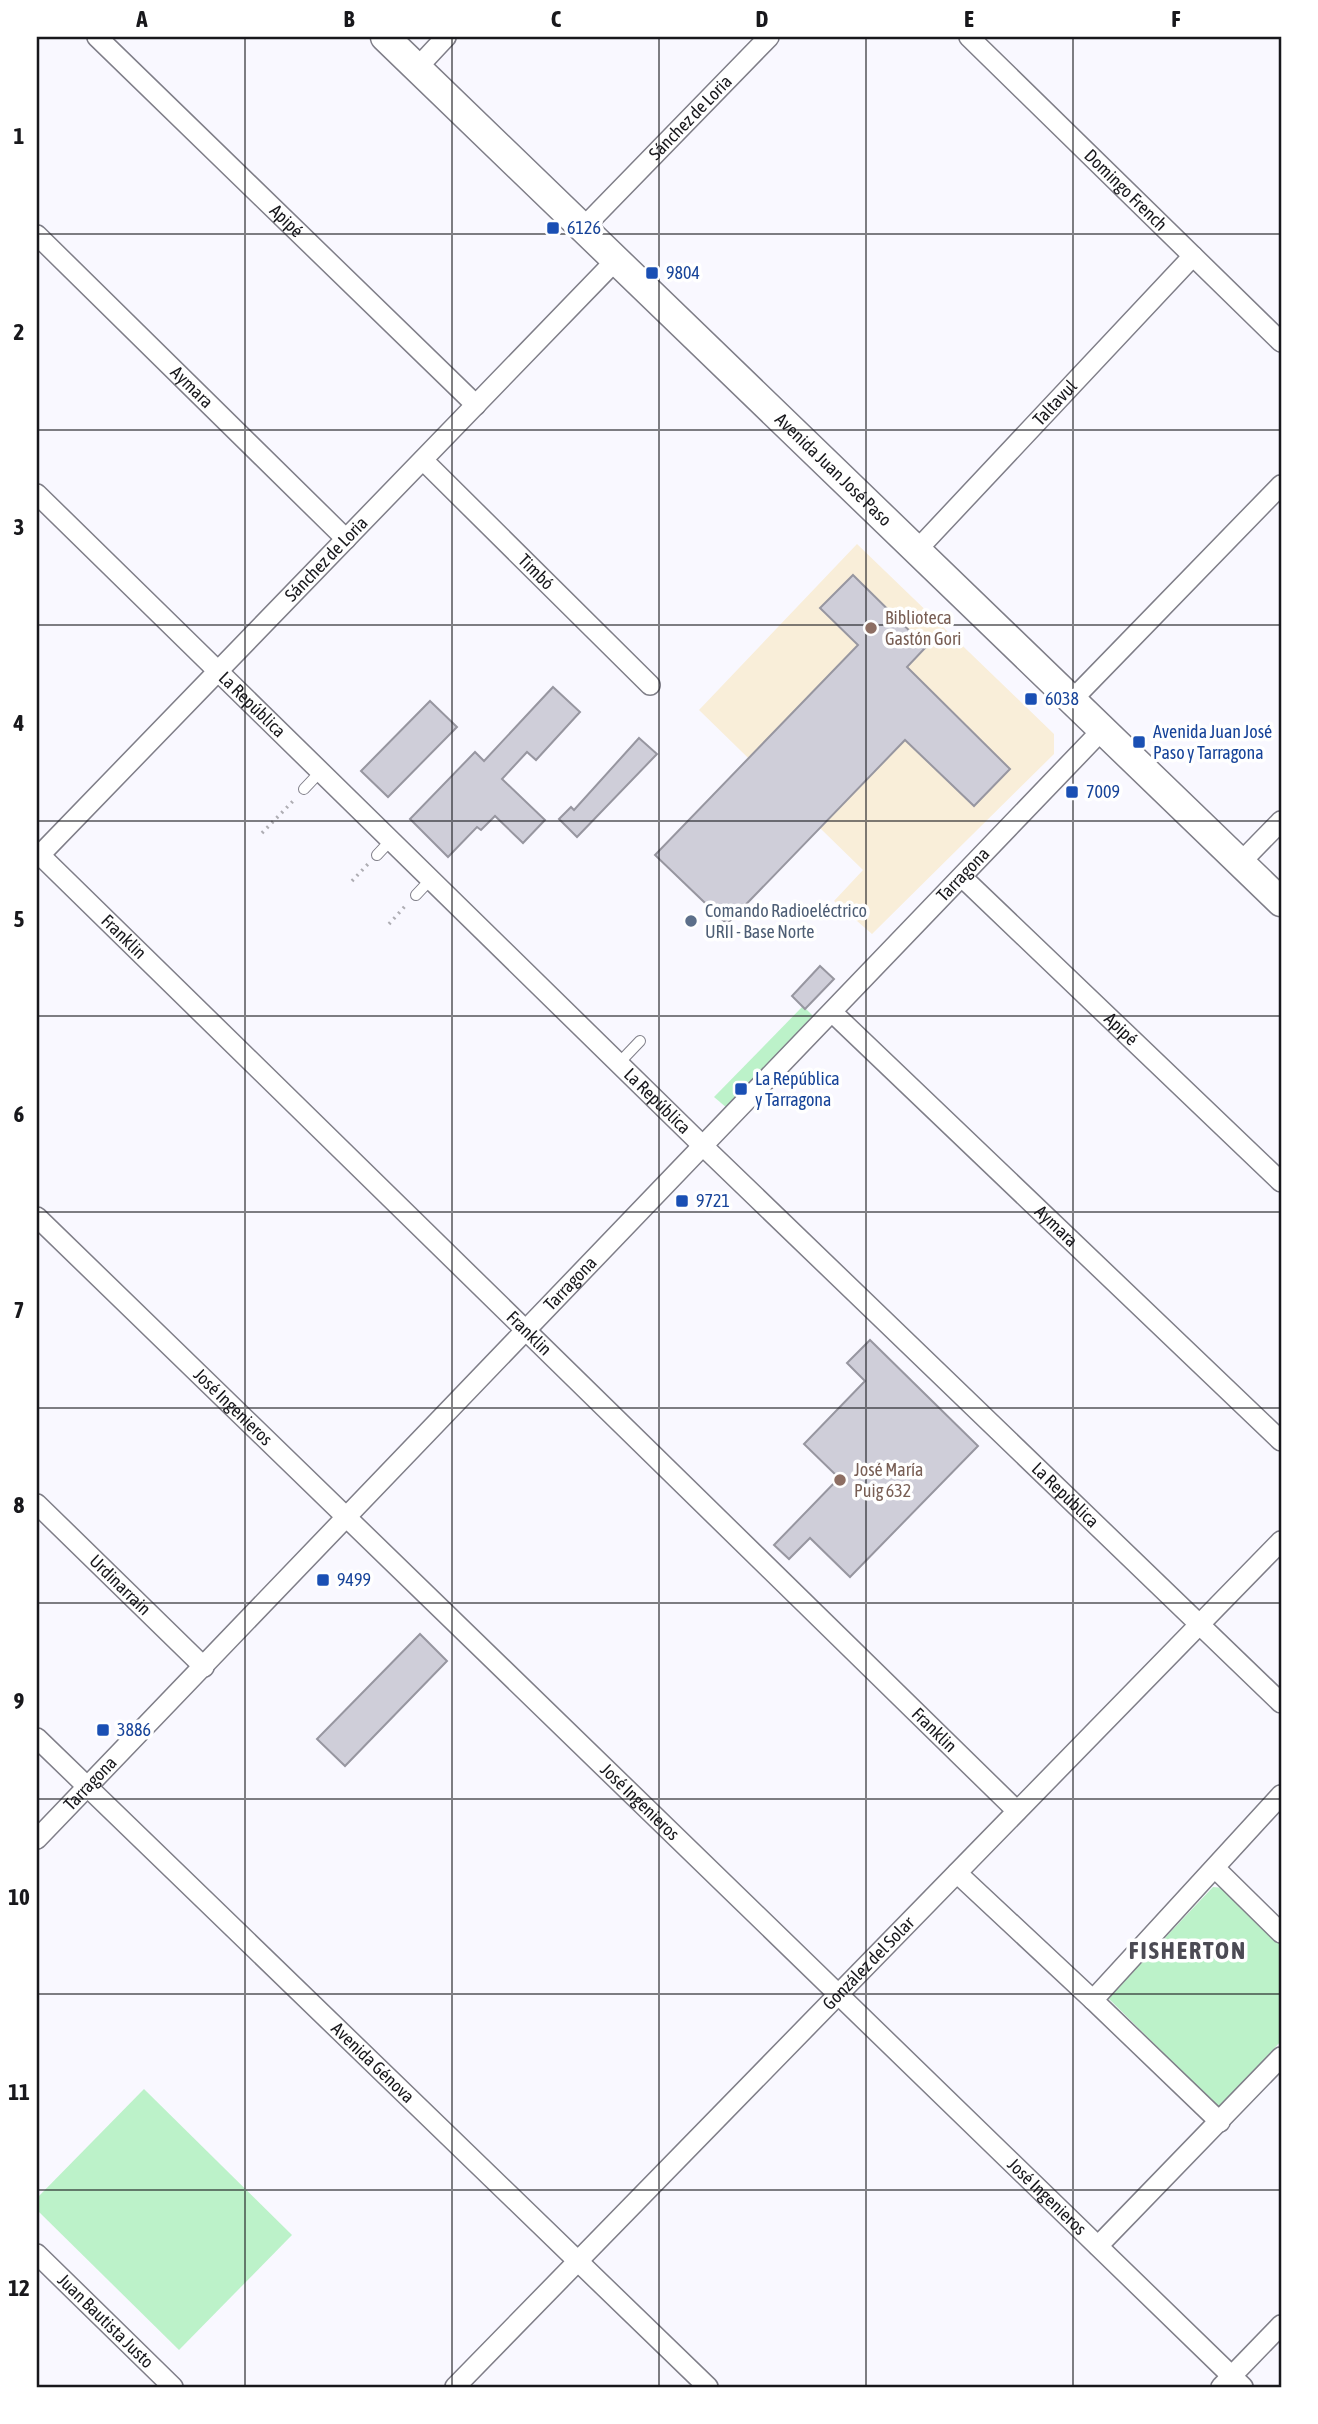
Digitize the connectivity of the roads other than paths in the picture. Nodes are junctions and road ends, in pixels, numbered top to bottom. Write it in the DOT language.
graph roads {
  1 [pos="97,37"];
  2 [pos="385,37"];
  3 [pos="446,37"];
  4 [pos="769,37"];
  5 [pos="969,37"];
  6 [pos="417,68"];
  7 [pos="583,228"];
  8 [pos="37,235"];
  9 [pos="1193,257"];
  10 [pos="616,260"];
  11 [pos="1281,342"];
  12 [pos="476,405"];
  13 [pos="423,460"];
  14 [pos="1281,485"];
  15 [pos="37,494"];
  16 [pos="346,539"];
  17 [pos="916,551"];
  18 [pos="218,671"];
  19 [pos="650,685"];
  20 [pos="1071,701"];
  21 [pos="1103,729"];
  22 [pos="321,771"];
  23 [pos="304,789"];
  24 [pos="1281,821"];
  25 [pos="391,840"];
  26 [pos="377,855"];
  27 [pos="38,856"];
  28 [pos="1241,862"];
  29 [pos="962,877"];
  30 [pos="431,879"];
  31 [pos="416,895"];
  32 [pos="1281,902"];
  33 [pos="832,1012"];
  34 [pos="640,1041"];
  35 [pos="619,1063"];
  36 [pos="703,1146"];
  37 [pos="1281,1182"];
  38 [pos="37,1217"];
  39 [pos="526,1331"];
  40 [pos="1281,1441"];
  41 [pos="37,1504"];
  42 [pos="346,1518"];
  43 [pos="1281,1541"];
  44 [pos="1200,1624"];
  45 [pos="204,1667"];
  46 [pos="1281,1703"];
  47 [pos="37,1738"];
  48 [pos="88,1787"];
  49 [pos="1281,1795"];
  50 [pos="1017,1811"];
  51 [pos="37,1839"];
  52 [pos="1216,1868"];
  53 [pos="957,1873"];
  54 [pos="1281,1933"];
  55 [pos="838,1994"];
  56 [pos="1093,2000"];
  57 [pos="1281,2057"];
  58 [pos="1220,2122"];
  59 [pos="1098,2246"];
  60 [pos="37,2254"];
  61 [pos="578,2262"];
  62 [pos="1281,2325"];
  63 [pos="1232,2384"];
  64 [pos="173,2387"];
  65 [pos="455,2387"];
  66 [pos="708,2387"];
  1 -- 12 [label="street, Apipé"];
  2 -- 6 [label="main road, Avenida Juan José Paso"];
  3 -- 6 [label="street"];
  4 -- 7 [label="street, Sánchez de Loria"];
  5 -- 9 [label="street, Domingo French"];
  6 -- 7 [label="main road, Avenida Juan José Paso"];
  7 -- 10 [label="main road, Avenida Juan José Paso"];
  8 -- 16 [label="street, Aymara"];
  9 -- 11 [label="street, Domingo French"];
  9 -- 17 [label="street, Taltavul"];
  10 -- 12 [label="street, Sánchez de Loria"];
  10 -- 17 [label="main road, Avenida Juan José Paso"];
  12 -- 13 [label="street, Sánchez de Loria"];
  13 -- 16 [label="street, Sánchez de Loria"];
  13 -- 19 [label="street, Timbó"];
  14 -- 20 [label="street"];
  15 -- 18 [label="street, La República"];
  16 -- 18 [label="street, Sánchez de Loria"];
  17 -- 20 [label="main road, Avenida Juan José Paso"];
  18 -- 22 [label="street, La República"];
  18 -- 27 [label="street, Sánchez de Loria"];
  20 -- 21 [label="main road, Avenida Juan José Paso"];
  21 -- 28 [label="main road, Avenida Juan José Paso"];
  21 -- 29 [label="street, Tarragona"];
  22 -- 23 [label="lane"];
  22 -- 25 [label="street, La República"];
  24 -- 28 [label="street"];
  25 -- 26 [label="lane"];
  25 -- 30 [label="street, La República"];
  27 -- 39 [label="street, Franklin"];
  28 -- 32 [label="main road, Avenida Juan José Paso"];
  29 -- 33 [label="street, Tarragona"];
  29 -- 37 [label="street, Apipé"];
  30 -- 31 [label="lane"];
  30 -- 35 [label="street, La República"];
  33 -- 36 [label="street, Tarragona"];
  33 -- 40 [label="street, Aymara"];
  34 -- 35 [label="lane"];
  35 -- 36 [label="street, La República"];
  36 -- 39 [label="street, Tarragona"];
  36 -- 44 [label="street, La República"];
  38 -- 42 [label="street, José Ingenieros"];
  39 -- 42 [label="street, Tarragona"];
  39 -- 50 [label="street, Franklin"];
  41 -- 45 [label="street, Urdinarrain"];
  42 -- 45 [label="street, Tarragona"];
  42 -- 55 [label="street, José Ingenieros"];
  43 -- 44 [label="street, González del Solar"];
  44 -- 46 [label="street, La República"];
  44 -- 50 [label="street, González del Solar"];
  45 -- 48 [label="street, Tarragona"];
  47 -- 48 [label="street, Avenida Génova"];
  48 -- 51 [label="street, Tarragona"];
  48 -- 61 [label="street, Avenida Génova"];
  49 -- 52 [label="street"];
  50 -- 53 [label="street, González del Solar"];
  52 -- 54 [label="street"];
  52 -- 56 [label="street"];
  53 -- 55 [label="street, González del Solar"];
  53 -- 56 [label="street"];
  55 -- 59 [label="street, José Ingenieros"];
  55 -- 61 [label="street, González del Solar"];
  56 -- 58 [label="street"];
  57 -- 58 [label="street"];
  58 -- 59 [label="street"];
  59 -- 63 [label="street, José Ingenieros"];
  60 -- 64 [label="street, Juan Bautista Justo"];
  61 -- 65 [label="street, González del Solar"];
  61 -- 66 [label="street, Avenida Génova"];
  62 -- 63 [label="street"];
}
